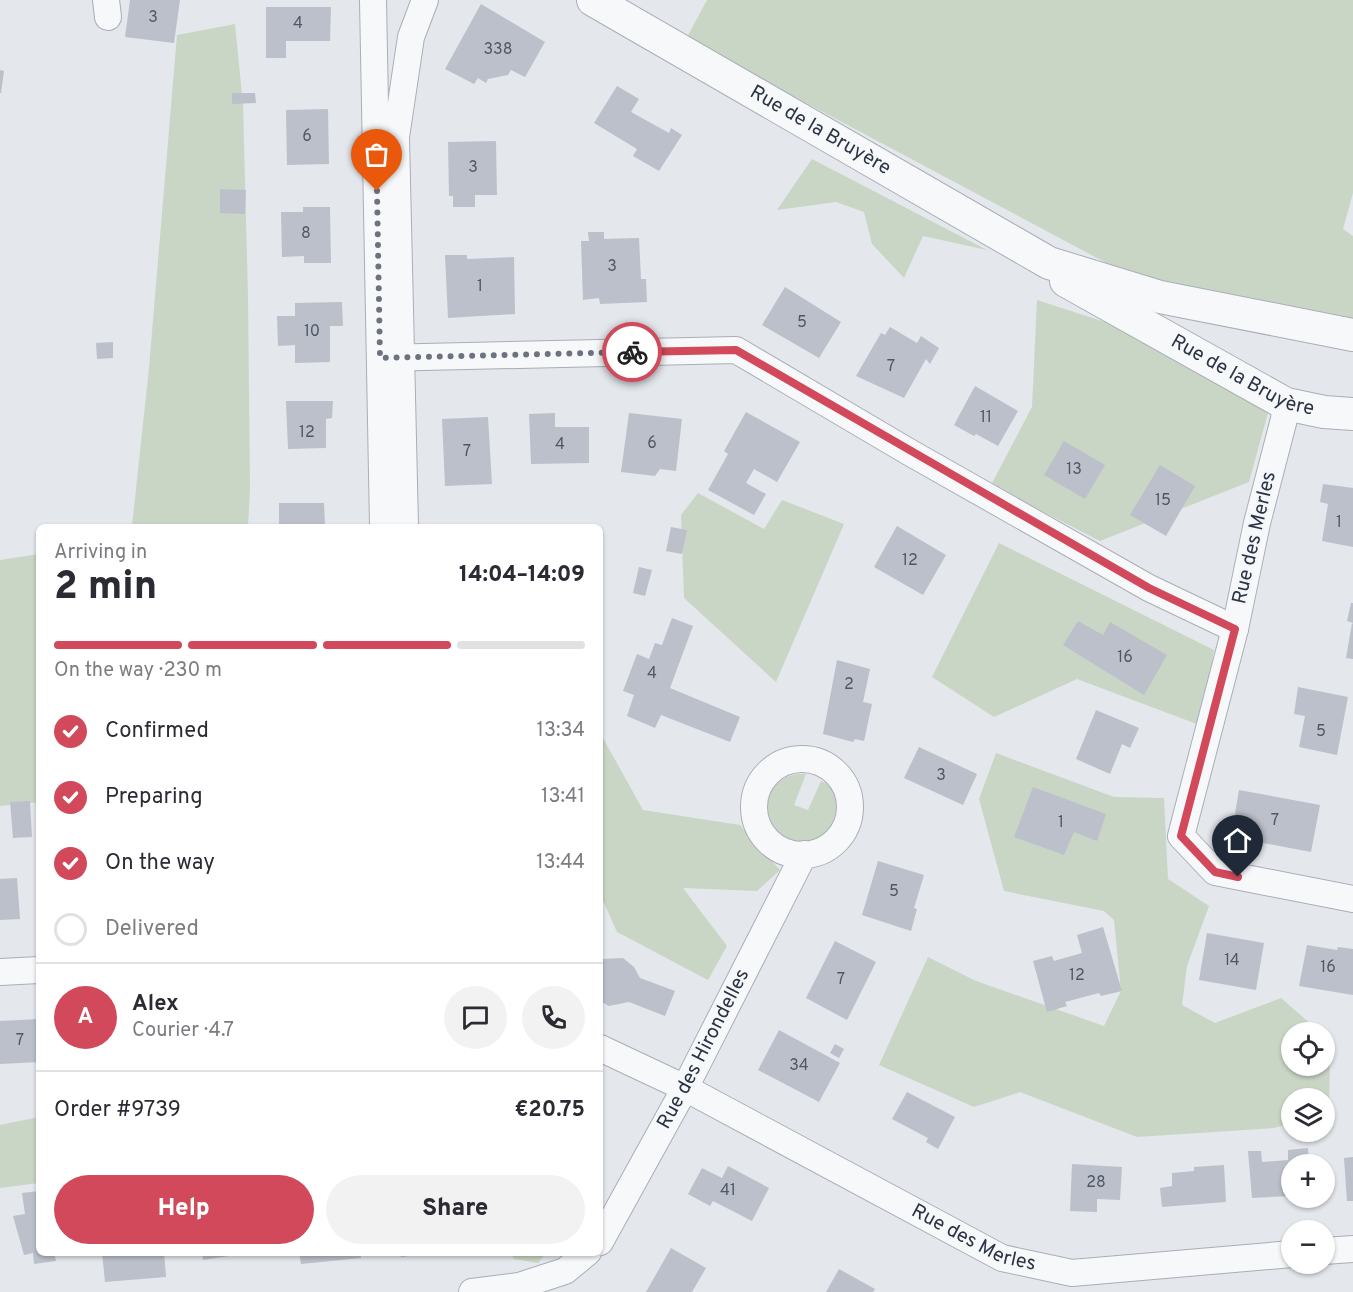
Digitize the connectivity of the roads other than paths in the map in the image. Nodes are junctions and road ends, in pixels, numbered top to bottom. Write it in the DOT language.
graph roads {
  1 [pos="373,0"];
  2 [pos="425,0"];
  3 [pos="593,0"];
  4 [pos="1049,263"];
  5 [pos="1353,335"];
  6 [pos="391,357"];
  7 [pos="1286,404"];
  8 [pos="1353,414"];
  9 [pos="383,524"];
  10 [pos="405,524"];
  11 [pos="1235,629"];
  12 [pos="804,855"];
  13 [pos="1353,899"];
  14 [pos="36,970"];
  15 [pos="0,972"];
  16 [pos="603,1049"];
  17 [pos="685,1088"];
  18 [pos="603,1237"];
  19 [pos="1353,1249"];
  20 [pos="1335,1250"];
  21 [pos="1281,1255"];
  22 [pos="583,1256"];
  23 [pos="472,1292"];
  1 -- 6 [label="street"];
  2 -- 6 [label="street"];
  3 -- 4 [label="street, Rue de la Bruyère"];
  4 -- 5 [label="street, Rue de la Bruyère"];
  4 -- 7 [label="street, Rue de la Bruyère"];
  6 -- 9 [label="street"];
  6 -- 10 [label="street"];
  6 -- 11 [label="street"];
  7 -- 8 [label="street, Rue de la Bruyère"];
  7 -- 11 [label="street, Rue des Merles"];
  11 -- 13 [label="street, Rue des Merles"];
  12 -- 17 [label="street, Rue des Hirondelles"];
  14 -- 15 [label="street"];
  16 -- 17 [label="street, Rue des Merles"];
  17 -- 18 [label="street, Rue des Hirondelles"];
  17 -- 21 [label="street, Rue des Merles"];
  19 -- 20 [label="street"];
  22 -- 23 [label="street"];
}
